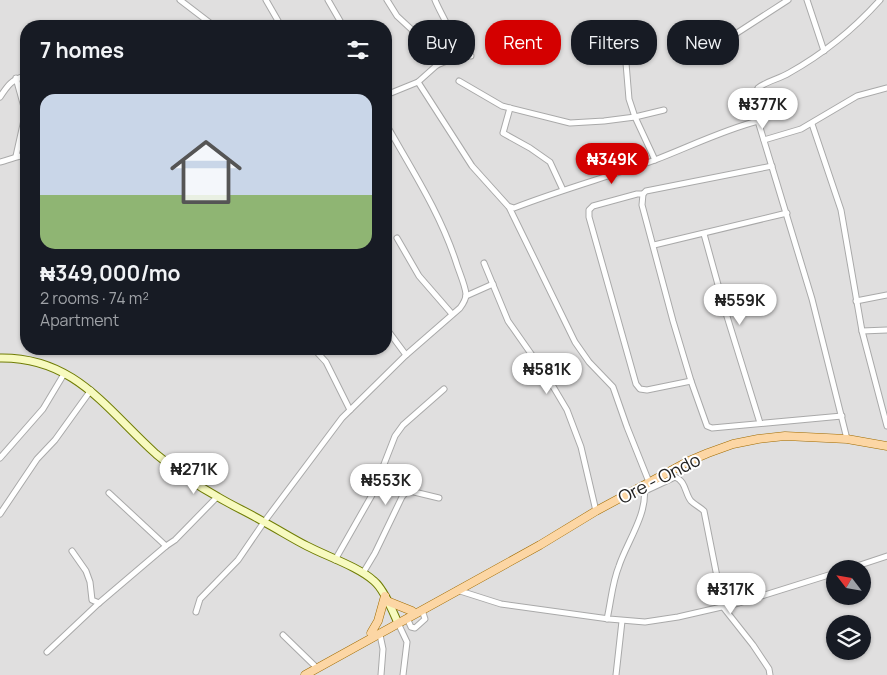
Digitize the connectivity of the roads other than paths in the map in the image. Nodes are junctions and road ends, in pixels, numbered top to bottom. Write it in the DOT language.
graph roads {
  1 [pos="180,0"];
  2 [pos="266,0"];
  3 [pos="328,0"];
  4 [pos="387,0"];
  5 [pos="435,0"];
  6 [pos="788,0"];
  7 [pos="807,0"];
  8 [pos="880,0"];
  9 [pos="206,20"];
  10 [pos="278,20"];
  11 [pos="340,20"];
  12 [pos="444,20"];
  13 [pos="408,26"];
  14 [pos="739,32"];
  15 [pos="824,51"];
  16 [pos="437,65"];
  17 [pos="626,65"];
  18 [pos="20,77"];
  19 [pos="16,78"];
  20 [pos="459,80"];
  21 [pos="418,82"];
  22 [pos="887,88"];
  23 [pos="20,92"];
  24 [pos="392,93"];
  25 [pos="0,97"];
  26 [pos="510,108"];
  27 [pos="664,110"];
  28 [pos="635,117"];
  29 [pos="758,120"];
  30 [pos="812,124"];
  31 [pos="392,134"];
  32 [pos="20,140"];
  33 [pos="764,140"];
  34 [pos="16,156"];
  35 [pos="20,156"];
  36 [pos="655,160"];
  37 [pos="0,162"];
  38 [pos="772,166"];
  39 [pos="563,190"];
  40 [pos="643,194"];
  41 [pos="508,206"];
  42 [pos="787,213"];
  43 [pos="704,234"];
  44 [pos="397,238"];
  45 [pos="654,245"];
  46 [pos="484,262"];
  47 [pos="493,284"];
  48 [pos="887,295"];
  49 [pos="466,296"];
  50 [pos="856,301"];
  51 [pos="452,314"];
  52 [pos="887,330"];
  53 [pos="862,331"];
  54 [pos="392,336"];
  55 [pos="320,355"];
  56 [pos="406,355"];
  57 [pos="0,358"];
  58 [pos="64,374"];
  59 [pos="691,381"];
  60 [pos="444,389"];
  61 [pos="91,390"];
  62 [pos="350,410"];
  63 [pos="842,416"];
  64 [pos="760,423"];
  65 [pos="887,426"];
  66 [pos="847,439"];
  67 [pos="887,446"];
  68 [pos="0,458"];
  69 [pos="646,486"];
  70 [pos="108,493"];
  71 [pos="218,497"];
  72 [pos="439,498"];
  73 [pos="596,511"];
  74 [pos="0,514"];
  75 [pos="264,522"];
  76 [pos="166,546"];
  77 [pos="72,551"];
  78 [pos="887,556"];
  79 [pos="336,560"];
  80 [pos="871,561"];
  81 [pos="363,573"];
  82 [pos="826,576"];
  83 [pos="454,592"];
  84 [pos="386,599"];
  85 [pos="99,603"];
  86 [pos="722,606"];
  87 [pos="412,610"];
  88 [pos="422,610"];
  89 [pos="196,612"];
  90 [pos="407,618"];
  91 [pos="607,619"];
  92 [pos="398,621"];
  93 [pos="622,621"];
  94 [pos="376,634"];
  95 [pos="283,635"];
  96 [pos="47,652"];
  97 [pos="317,668"];
  98 [pos="306,675"];
  99 [pos="381,675"];
  100 [pos="403,675"];
  101 [pos="616,675"];
  102 [pos="770,675"];
  1 -- 9 [label="street"];
  2 -- 10 [label="street"];
  3 -- 11 [label="street"];
  4 -- 13 [label="street"];
  5 -- 12 [label="street"];
  6 -- 14 [label="street"];
  7 -- 15 [label="street"];
  8 -- 15 [label="street"];
  15 -- 29 [label="street"];
  16 -- 21 [label="street"];
  17 -- 28 [label="street"];
  18 -- 19 [label="street"];
  19 -- 23 [label="street"];
  19 -- 25 [label="street"];
  20 -- 26 [label="street"];
  21 -- 24 [label="street"];
  21 -- 41 [label="street"];
  22 -- 30 [label="street"];
  26 -- 28 [label="street"];
  26 -- 39 [label="street"];
  27 -- 28 [label="street"];
  28 -- 36 [label="street"];
  29 -- 33 [label="street"];
  29 -- 36 [label="street"];
  30 -- 33 [label="street"];
  30 -- 50 [label="street"];
  31 -- 49 [label="street"];
  32 -- 34 [label="street"];
  33 -- 38 [label="street"];
  34 -- 35 [label="street"];
  34 -- 37 [label="street"];
  36 -- 39 [label="street"];
  38 -- 40 [label="street"];
  38 -- 42 [label="street"];
  39 -- 41 [label="street"];
  40 -- 45 [label="street"];
  40 -- 59 [label="street"];
  41 -- 69 [label="street"];
  42 -- 43 [label="street"];
  42 -- 63 [label="street"];
  43 -- 45 [label="street"];
  43 -- 64 [label="street"];
  44 -- 51 [label="street"];
  45 -- 59 [label="street"];
  46 -- 47 [label="street"];
  47 -- 49 [label="street"];
  47 -- 73 [label="street"];
  48 -- 50 [label="street"];
  49 -- 51 [label="street"];
  50 -- 53 [label="street"];
  51 -- 56 [label="street"];
  52 -- 53 [label="street"];
  53 -- 65 [label="street"];
  54 -- 56 [label="street"];
  55 -- 62 [label="street"];
  56 -- 62 [label="street"];
  57 -- 58 [label="main road"];
  58 -- 61 [label="main road"];
  58 -- 68 [label="street"];
  59 -- 64 [label="street"];
  60 -- 79 [label="street"];
  61 -- 71 [label="main road"];
  61 -- 74 [label="street"];
  62 -- 75 [label="street"];
  63 -- 64 [label="street"];
  63 -- 66 [label="street"];
  66 -- 67 [label="main road, Ore - Ondo"];
  66 -- 69 [label="main road, Ore - Ondo"];
  69 -- 73 [label="main road, Ore - Ondo"];
  69 -- 86 [label="street"];
  69 -- 91 [label="street"];
  70 -- 76 [label="street"];
  71 -- 75 [label="main road"];
  71 -- 76 [label="street"];
  72 -- 81 [label="street"];
  73 -- 83 [label="main road, Ore - Ondo"];
  75 -- 79 [label="main road"];
  75 -- 89 [label="street"];
  76 -- 85 [label="street"];
  77 -- 85 [label="street"];
  78 -- 80 [label="street"];
  79 -- 81 [label="main road"];
  81 -- 84 [label="main road"];
  82 -- 86 [label="street"];
  83 -- 87 [label="main road"];
  83 -- 88 [label="main road"];
  83 -- 91 [label="street"];
  84 -- 87 [label="main road"];
  84 -- 92 [label="main road"];
  84 -- 94 [label="main road"];
  85 -- 96 [label="street"];
  86 -- 93 [label="street"];
  86 -- 102 [label="street"];
  87 -- 92 [label="main road"];
  88 -- 90 [label="main road"];
  88 -- 90 [label="street"];
  90 -- 92 [label="main road"];
  91 -- 93 [label="street"];
  92 -- 94 [label="main road"];
  92 -- 100 [label="street"];
  93 -- 101 [label="street"];
  94 -- 97 [label="main road"];
  94 -- 99 [label="street"];
  95 -- 97 [label="street"];
  97 -- 98 [label="main road"];
}
